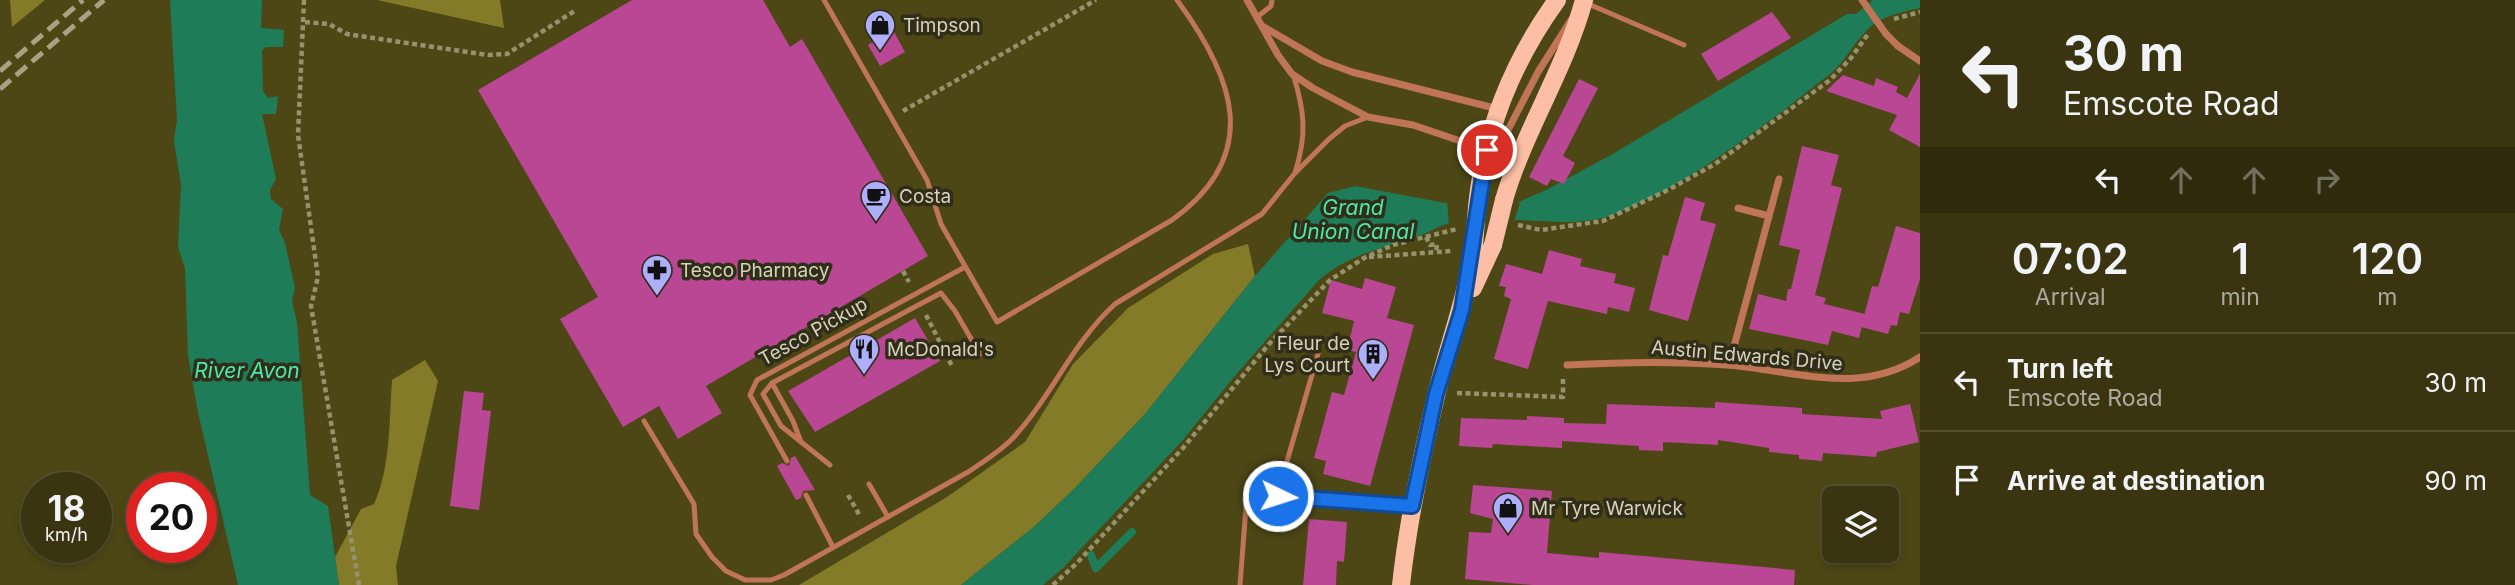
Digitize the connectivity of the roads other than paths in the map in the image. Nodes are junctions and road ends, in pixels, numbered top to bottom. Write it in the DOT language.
graph roads {
  1 [pos="824,0"];
  2 [pos="1177,0"];
  3 [pos="1247,0"];
  4 [pos="1279,0"];
  5 [pos="1558,0"];
  6 [pos="1862,0"];
  7 [pos="1583,1"];
  8 [pos="1272,3"];
  9 [pos="1257,17"];
  10 [pos="1263,26"];
  11 [pos="1684,45"];
  12 [pos="1920,61"];
  13 [pos="1292,74"];
  14 [pos="1499,109"];
  15 [pos="1368,117"];
  16 [pos="1507,132"];
  17 [pos="1487,150"];
  18 [pos="1295,173"];
  19 [pos="1779,179"];
  20 [pos="1506,193"];
  21 [pos="1738,208"];
  22 [pos="1769,216"];
  23 [pos="965,267"];
  24 [pos="1462,310"];
  25 [pos="980,354"];
  26 [pos="1318,354"];
  27 [pos="1920,357"];
  28 [pos="1567,365"];
  29 [pos="1729,365"];
  30 [pos="772,383"];
  31 [pos="644,421"];
  32 [pos="801,442"];
  33 [pos="787,461"];
  34 [pos="830,465"];
  35 [pos="869,484"];
  36 [pos="806,495"];
  37 [pos="1278,496"];
  38 [pos="1412,506"];
  39 [pos="888,517"];
  40 [pos="833,547"];
  41 [pos="1240,585"];
  42 [pos="1401,585"];
  1 -- 23 [label="lane"];
  2 -- 23 [label="lane"];
  3 -- 9 [label="street"];
  4 -- 8 [label="lane"];
  5 -- 14 [label="main road"];
  6 -- 12 [label="street, bridge"];
  7 -- 11 [label="lane"];
  7 -- 16 [label="street"];
  7 -- 20 [label="main road"];
  8 -- 9 [label="lane"];
  9 -- 10 [label="street"];
  10 -- 13 [label="street"];
  10 -- 14 [label="street"];
  13 -- 15 [label="street"];
  13 -- 18 [label="lane"];
  14 -- 16 [label="street"];
  14 -- 17 [label="main road"];
  15 -- 17 [label="street"];
  15 -- 18 [label="lane"];
  16 -- 17 [label="street"];
  16 -- 20 [label="street"];
  17 -- 24 [label="main road, bridge"];
  18 -- 39 [label="lane"];
  19 -- 22 [label="street"];
  20 -- 24 [label="main road, bridge"];
  21 -- 22 [label="street"];
  22 -- 29 [label="street"];
  23 -- 33 [label="lane, Tesco Pickup"];
  24 -- 38 [label="main road"];
  25 -- 30 [label="lane"];
  26 -- 37 [label="lane"];
  27 -- 29 [label="street, Austin Edwards Drive"];
  28 -- 29 [label="street, Austin Edwards Drive"];
  30 -- 32 [label="lane"];
  30 -- 32 [label="lane"];
  31 -- 40 [label="lane"];
  32 -- 34 [label="lane"];
  35 -- 39 [label="lane"];
  36 -- 40 [label="lane"];
  37 -- 38 [label="lane"];
  37 -- 41 [label="lane"];
  38 -- 42 [label="main road"];
  39 -- 40 [label="lane"];
}
